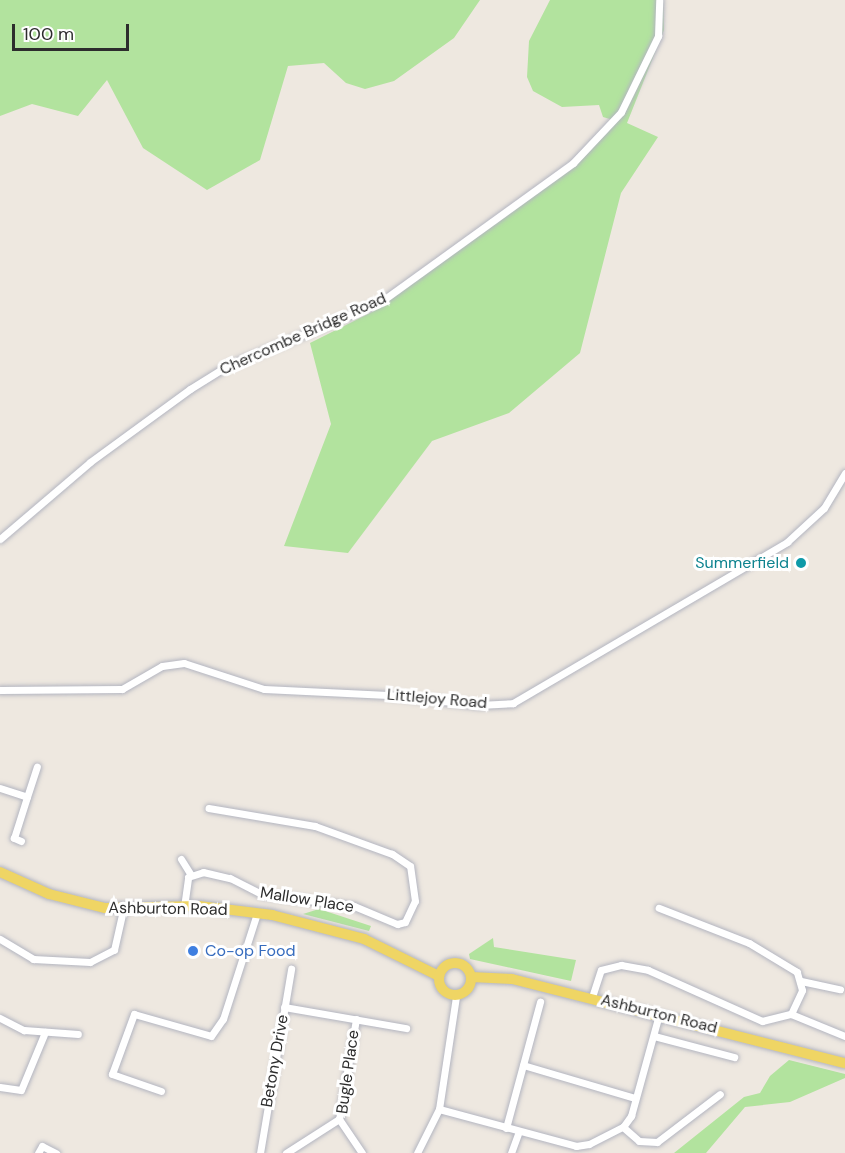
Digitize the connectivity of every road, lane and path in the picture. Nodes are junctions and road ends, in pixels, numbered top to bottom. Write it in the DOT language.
graph roads {
  1 [pos="658,0"];
  2 [pos="845,473"];
  3 [pos="0,539"];
  4 [pos="0,690"];
  5 [pos="37,767"];
  6 [pos="0,788"];
  7 [pos="27,797"];
  8 [pos="209,808"];
  9 [pos="21,842"];
  10 [pos="181,860"];
  11 [pos="0,872"];
  12 [pos="190,875"];
  13 [pos="184,907"];
  14 [pos="659,908"];
  15 [pos="123,910"];
  16 [pos="257,913"];
  17 [pos="0,939"];
  18 [pos="291,969"];
  19 [pos="439,976"];
  20 [pos="471,977"];
  21 [pos="801,981"];
  22 [pos="840,989"];
  23 [pos="456,996"];
  24 [pos="592,997"];
  25 [pos="540,1002"];
  26 [pos="284,1007"];
  27 [pos="659,1014"];
  28 [pos="790,1014"];
  29 [pos="0,1018"];
  30 [pos="356,1019"];
  31 [pos="406,1028"];
  32 [pos="45,1032"];
  33 [pos="78,1034"];
  34 [pos="654,1036"];
  35 [pos="845,1036"];
  36 [pos="734,1057"];
  37 [pos="845,1063"];
  38 [pos="523,1065"];
  39 [pos="0,1087"];
  40 [pos="161,1091"];
  41 [pos="720,1095"];
  42 [pos="635,1098"];
  43 [pos="439,1109"];
  44 [pos="339,1119"];
  45 [pos="623,1126"];
  46 [pos="506,1128"];
  47 [pos="519,1131"];
  48 [pos="576,1150"];
  49 [pos="38,1153"];
  50 [pos="56,1153"];
  51 [pos="260,1153"];
  52 [pos="286,1153"];
  53 [pos="362,1153"];
  54 [pos="417,1153"];
  55 [pos="511,1153"];
  1 -- 3 [label="street, Chercombe Bridge Road"];
  2 -- 4 [label="street, Littlejoy Road"];
  5 -- 7 [label="street"];
  6 -- 7 [label="street"];
  7 -- 9 [label="street"];
  8 -- 12 [label="street, Mallow Place"];
  10 -- 12 [label="street"];
  11 -- 15 [label="main road, Ashburton Road"];
  12 -- 13 [label="street"];
  13 -- 15 [label="main road, Ashburton Road"];
  13 -- 16 [label="main road, Ashburton Road"];
  14 -- 21 [label="street"];
  15 -- 17 [label="street"];
  16 -- 19 [label="main road, Ashburton Road"];
  16 -- 40 [label="street"];
  18 -- 26 [label="street, Betony Drive"];
  19 -- 20 [label="main road, Ashburton Road"];
  19 -- 23 [label="main road, Ashburton Road"];
  20 -- 23 [label="main road"];
  20 -- 24 [label="main road, Ashburton Road"];
  21 -- 22 [label="street"];
  21 -- 28 [label="street"];
  23 -- 43 [label="street"];
  24 -- 27 [label="main road, Ashburton Road"];
  24 -- 28 [label="street"];
  25 -- 38 [label="street"];
  26 -- 30 [label="street, Bugle Place"];
  26 -- 51 [label="street, Betony Drive"];
  27 -- 34 [label="street"];
  27 -- 37 [label="main road, Ashburton Road"];
  28 -- 35 [label="street"];
  29 -- 32 [label="street"];
  30 -- 31 [label="street, Bugle Place"];
  30 -- 44 [label="street, Bugle Place"];
  32 -- 33 [label="street"];
  32 -- 39 [label="street"];
  34 -- 36 [label="street"];
  34 -- 42 [label="street"];
  38 -- 42 [label="street"];
  38 -- 46 [label="street"];
  41 -- 45 [label="street"];
  42 -- 45 [label="street"];
  43 -- 46 [label="street"];
  43 -- 54 [label="street"];
  44 -- 52 [label="street"];
  44 -- 53 [label="street, Bugle Place"];
  45 -- 48 [label="street"];
  46 -- 47 [label="street"];
  47 -- 48 [label="street"];
  47 -- 55 [label="street"];
  49 -- 50 [label="street"];
}
